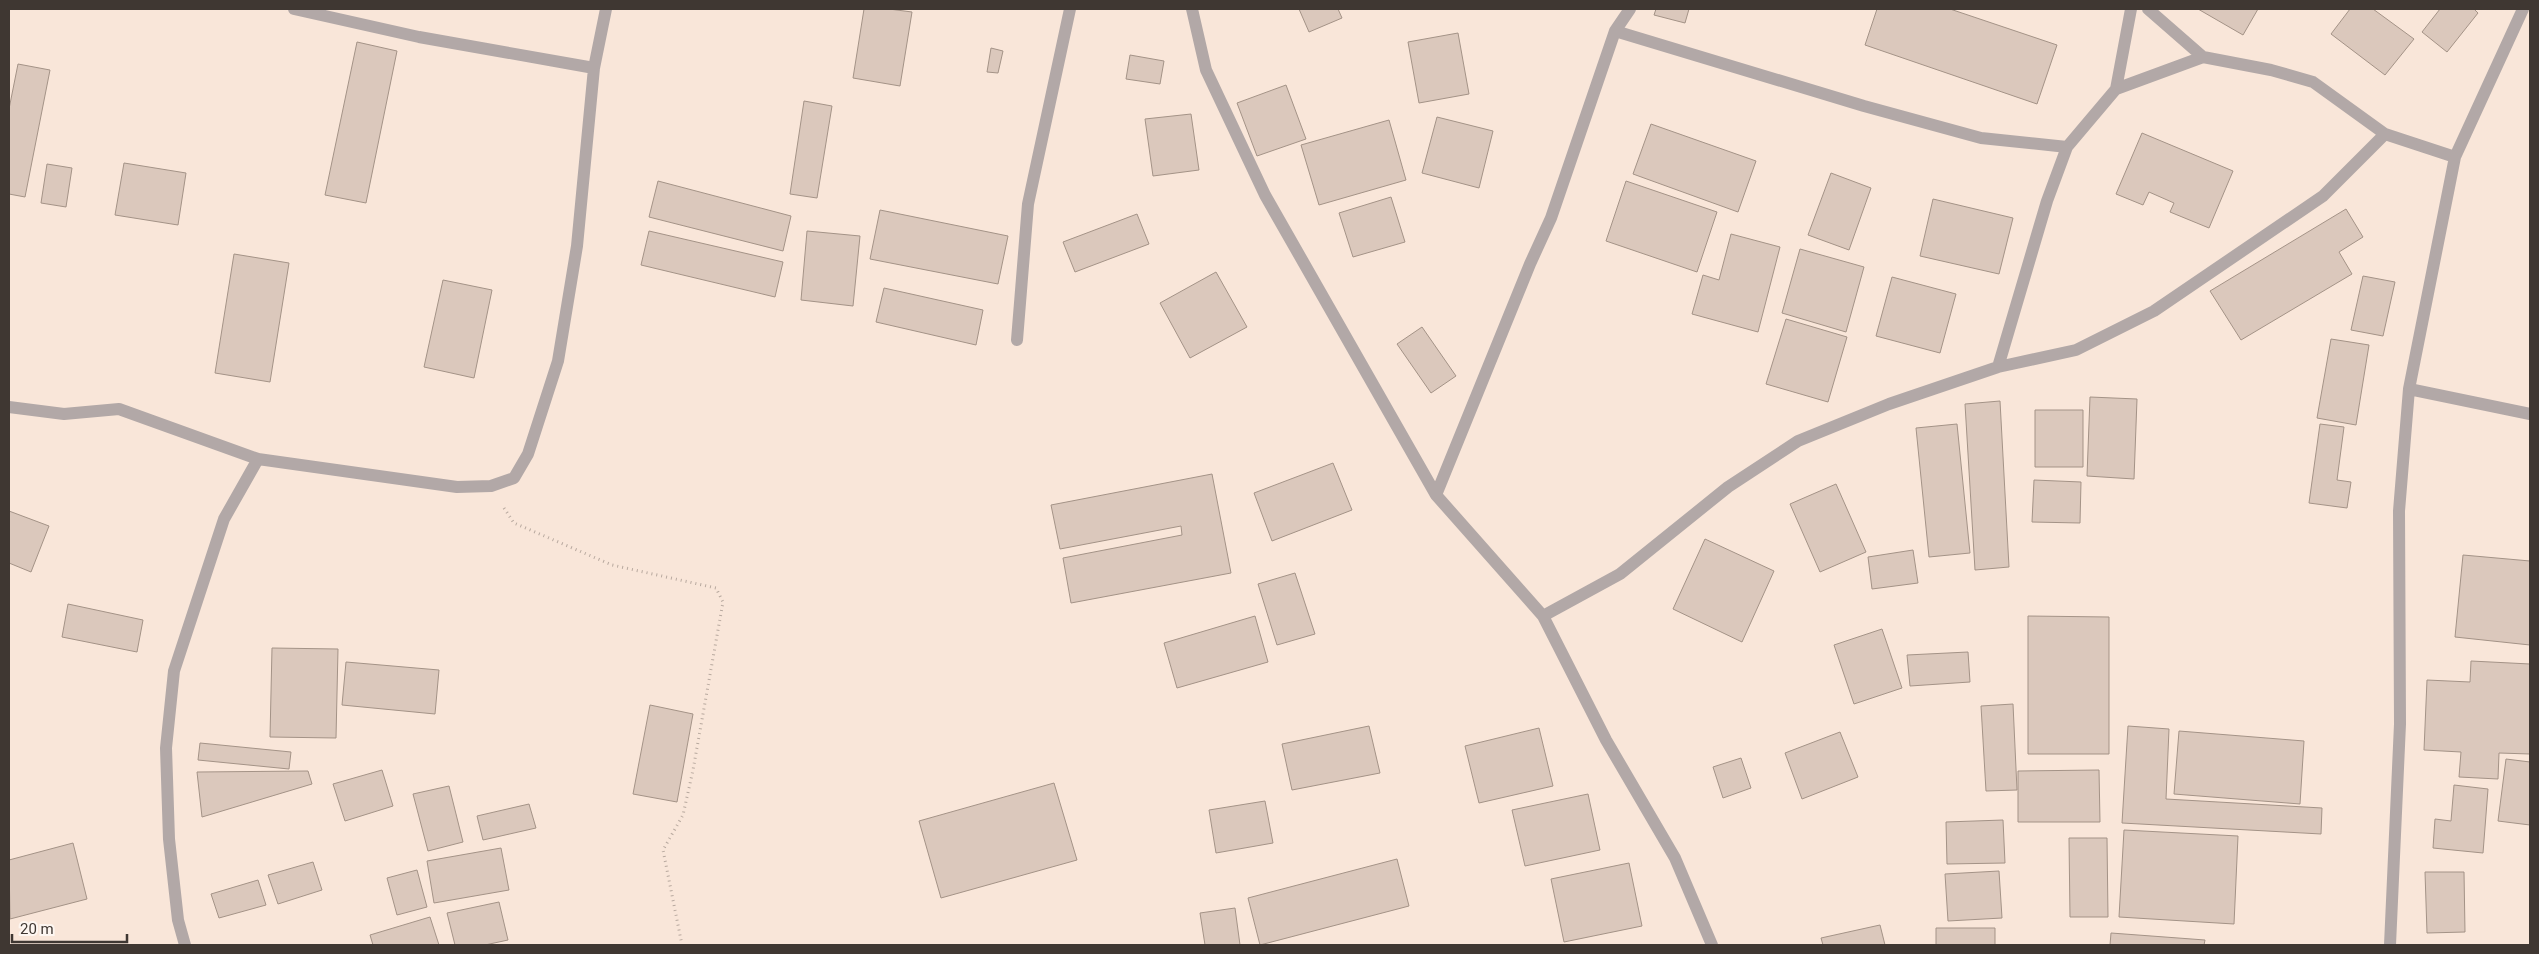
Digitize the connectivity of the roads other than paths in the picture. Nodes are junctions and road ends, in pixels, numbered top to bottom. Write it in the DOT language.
graph roads {
  1 [pos="294,9"];
  2 [pos="606,9"];
  3 [pos="1070,9"];
  4 [pos="1192,9"];
  5 [pos="1630,9"];
  6 [pos="2131,9"];
  7 [pos="2148,9"];
  8 [pos="2523,9"];
  9 [pos="1615,31"];
  10 [pos="2203,57"];
  11 [pos="594,68"];
  12 [pos="2116,89"];
  13 [pos="2385,134"];
  14 [pos="2067,147"];
  15 [pos="2455,157"];
  16 [pos="1017,340"];
  17 [pos="1998,367"];
  18 [pos="2409,389"];
  19 [pos="9,407"];
  20 [pos="2530,414"];
  21 [pos="258,459"];
  22 [pos="1436,495"];
  23 [pos="1543,616"];
  24 [pos="184,945"];
  25 [pos="1712,945"];
  26 [pos="2390,945"];
  1 -- 11 [label="street"];
  2 -- 11 [label="street"];
  3 -- 16 [label="street"];
  4 -- 22 [label="street"];
  5 -- 9 [label="street"];
  6 -- 12 [label="street"];
  7 -- 10 [label="street"];
  8 -- 15 [label="street"];
  9 -- 14 [label="street"];
  9 -- 22 [label="street"];
  10 -- 12 [label="street"];
  10 -- 13 [label="street"];
  11 -- 21 [label="street"];
  12 -- 14 [label="street"];
  13 -- 15 [label="street"];
  13 -- 17 [label="street"];
  14 -- 17 [label="street"];
  15 -- 18 [label="street"];
  17 -- 23 [label="street"];
  18 -- 20 [label="street"];
  18 -- 26 [label="street"];
  19 -- 21 [label="street"];
  21 -- 24 [label="street"];
  22 -- 23 [label="street"];
  23 -- 25 [label="street"];
}
